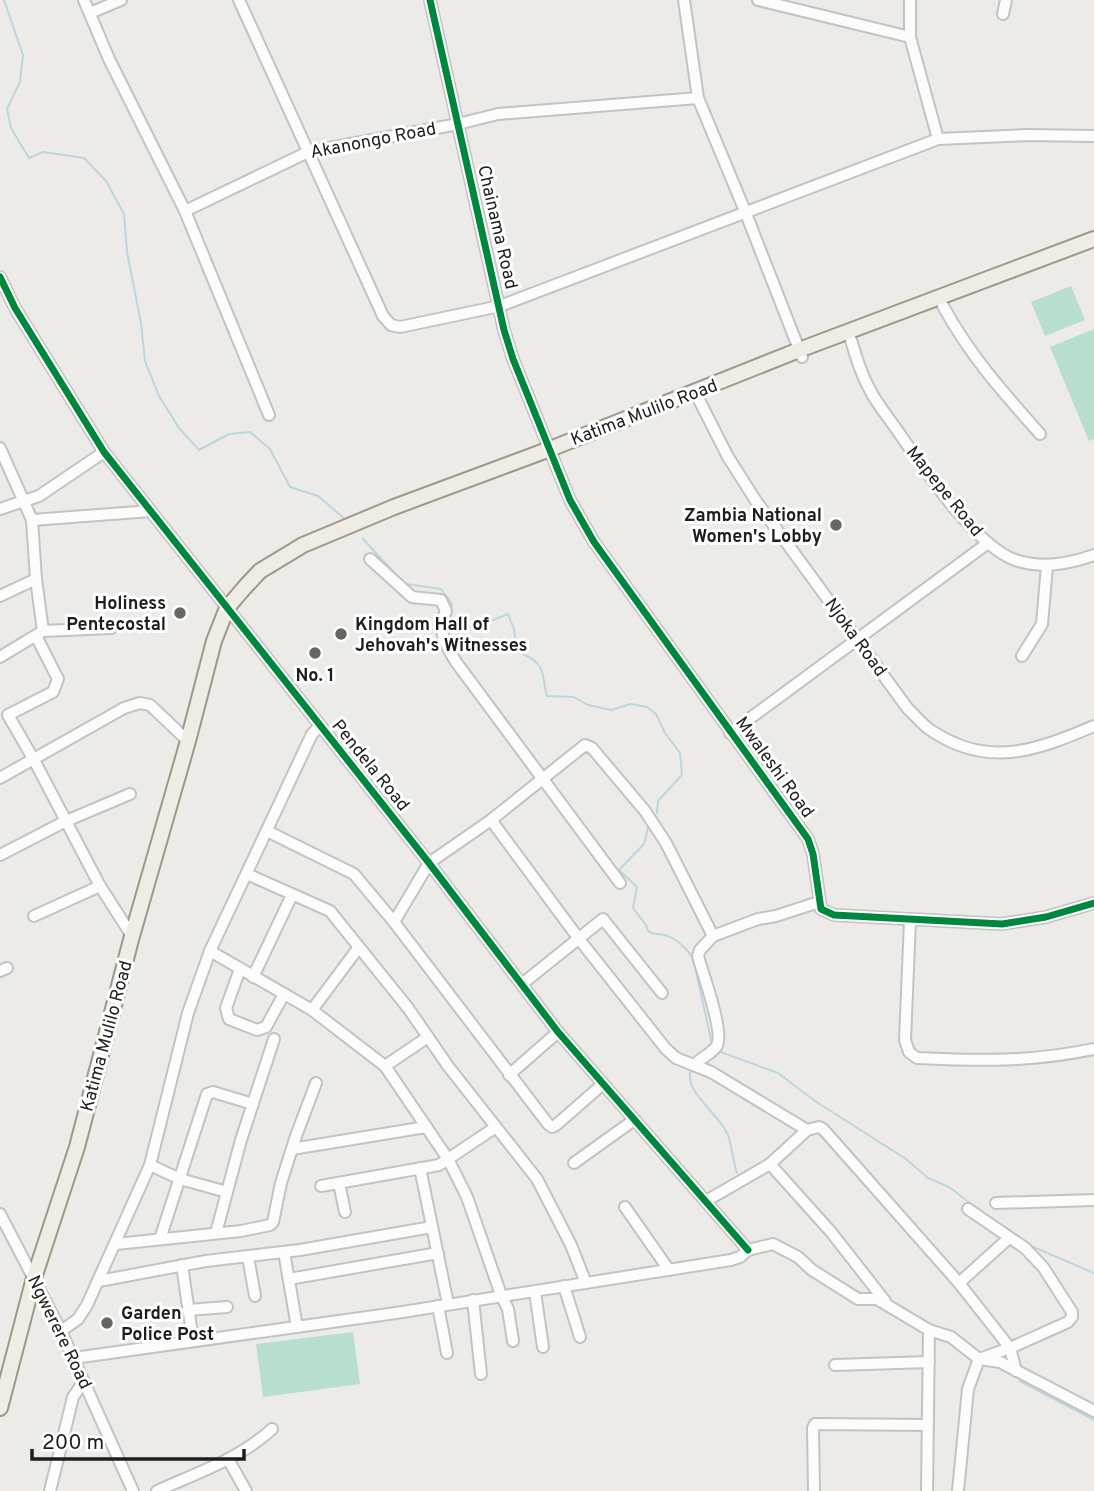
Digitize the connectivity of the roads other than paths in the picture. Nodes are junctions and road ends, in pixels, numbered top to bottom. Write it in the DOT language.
graph roads {
  1 [pos="84,0"];
  2 [pos="121,0"];
  3 [pos="239,0"];
  4 [pos="430,0"];
  5 [pos="684,0"];
  6 [pos="758,0"];
  7 [pos="909,0"];
  8 [pos="1006,0"];
  9 [pos="90,13"];
  10 [pos="1003,14"];
  11 [pos="910,37"];
  12 [pos="698,98"];
  13 [pos="458,124"];
  14 [pos="1094,136"];
  15 [pos="938,139"];
  16 [pos="308,152"];
  17 [pos="185,211"];
  18 [pos="745,211"];
  19 [pos="1094,239"];
  20 [pos="1094,247"];
  21 [pos="0,277"];
  22 [pos="500,306"];
  23 [pos="943,306"];
  24 [pos="850,340"];
  25 [pos="801,354"];
  26 [pos="697,396"];
  27 [pos="269,415"];
  28 [pos="1040,434"];
  29 [pos="0,448"];
  30 [pos="104,452"];
  31 [pos="551,453"];
  32 [pos="23,503"];
  33 [pos="0,509"];
  34 [pos="151,511"];
  35 [pos="32,520"];
  36 [pos="988,543"];
  37 [pos="1094,555"];
  38 [pos="370,559"];
  39 [pos="1047,566"];
  40 [pos="36,579"];
  41 [pos="0,596"];
  42 [pos="230,612"];
  43 [pos="111,628"];
  44 [pos="39,633"];
  45 [pos="858,640"];
  46 [pos="1022,656"];
  47 [pos="0,657"];
  48 [pos="4,711"];
  49 [pos="320,726"];
  50 [pos="1094,726"];
  51 [pos="730,733"];
  52 [pos="188,741"];
  53 [pos="34,760"];
  54 [pos="0,778"];
  55 [pos="542,780"];
  56 [pos="130,794"];
  57 [pos="491,820"];
  58 [pos="66,821"];
  59 [pos="267,831"];
  60 [pos="0,855"];
  61 [pos="429,863"];
  62 [pos="247,874"];
  63 [pos="620,883"];
  64 [pos="100,886"];
  65 [pos="292,895"];
  66 [pos="819,902"];
  67 [pos="1094,903"];
  68 [pos="34,916"];
  69 [pos="909,921"];
  70 [pos="394,922"];
  71 [pos="132,936"];
  72 [pos="712,936"];
  73 [pos="579,939"];
  74 [pos="359,947"];
  75 [pos="209,951"];
  76 [pos="240,969"];
  77 [pos="253,976"];
  78 [pos="522,984"];
  79 [pos="662,993"];
  80 [pos="284,994"];
  81 [pos="312,1010"];
  82 [pos="558,1032"];
  83 [pos="428,1037"];
  84 [pos="274,1039"];
  85 [pos="1094,1049"];
  86 [pos="695,1065"];
  87 [pos="385,1066"];
  88 [pos="509,1075"];
  89 [pos="316,1083"];
  90 [pos="603,1084"];
  91 [pos="253,1104"];
  92 [pos="634,1120"];
  93 [pos="496,1127"];
  94 [pos="426,1128"];
  95 [pos="807,1130"];
  96 [pos="292,1149"];
  97 [pos="448,1160"];
  98 [pos="574,1163"];
  99 [pos="770,1164"];
  100 [pos="150,1165"];
  101 [pos="420,1168"];
  102 [pos="180,1179"];
  103 [pos="339,1183"];
  104 [pos="321,1186"];
  105 [pos="227,1192"];
  106 [pos="706,1200"];
  107 [pos="1094,1200"];
  108 [pos="996,1203"];
  109 [pos="625,1207"];
  110 [pos="968,1209"];
  111 [pos="345,1212"];
  112 [pos="0,1214"];
  113 [pos="432,1227"];
  114 [pos="216,1233"];
  115 [pos="382,1236"];
  116 [pos="1009,1238"];
  117 [pos="160,1239"];
  118 [pos="116,1244"];
  119 [pos="748,1250"];
  120 [pos="284,1252"];
  121 [pos="438,1253"];
  122 [pos="248,1257"];
  123 [pos="385,1261"];
  124 [pos="182,1265"];
  125 [pos="669,1270"];
  126 [pos="34,1278"];
  127 [pos="289,1279"];
  128 [pos="99,1281"];
  129 [pos="586,1283"];
  130 [pos="959,1283"];
  131 [pos="564,1286"];
  132 [pos="535,1292"];
  133 [pos="500,1295"];
  134 [pos="256,1296"];
  135 [pos="473,1300"];
  136 [pos="887,1304"];
  137 [pos="443,1305"];
  138 [pos="227,1307"];
  139 [pos="188,1310"];
  140 [pos="297,1326"];
  141 [pos="929,1330"];
  142 [pos="61,1331"];
  143 [pos="580,1337"];
  144 [pos="193,1341"];
  145 [pos="513,1341"];
  146 [pos="543,1347"];
  147 [pos="1010,1348"];
  148 [pos="447,1353"];
  149 [pos="74,1358"];
  150 [pos="979,1359"];
  151 [pos="929,1362"];
  152 [pos="835,1365"];
  153 [pos="1016,1371"];
  154 [pos="481,1374"];
  155 [pos="84,1381"];
  156 [pos="0,1408"];
  157 [pos="1094,1411"];
  158 [pos="927,1425"];
  159 [pos="272,1429"];
  160 [pos="228,1459"];
  161 [pos="50,1491"];
  162 [pos="133,1491"];
  163 [pos="157,1491"];
  164 [pos="246,1491"];
  165 [pos="814,1491"];
  166 [pos="928,1491"];
  167 [pos="958,1491"];
  1 -- 9 [label="street"];
  2 -- 9 [label="street"];
  3 -- 16 [label="street"];
  4 -- 13 [label="street, Chainama Road"];
  5 -- 12 [label="street"];
  6 -- 11 [label="street"];
  7 -- 11 [label="street"];
  8 -- 10 [label="street"];
  9 -- 17 [label="street"];
  11 -- 15 [label="street"];
  12 -- 13 [label="street, Akanongo Road"];
  12 -- 18 [label="street"];
  13 -- 16 [label="street, Akanongo Road"];
  13 -- 22 [label="street, Chainama Road"];
  14 -- 15 [label="street"];
  15 -- 18 [label="street"];
  16 -- 17 [label="street, Akanongo Road"];
  16 -- 22 [label="street"];
  17 -- 27 [label="street"];
  18 -- 22 [label="street"];
  18 -- 25 [label="street"];
  19 -- 25 [label="main road, Katima Mulilo Road"];
  20 -- 23 [label="main road, Katima Mulilo Road"];
  21 -- 30 [label="street, Pendela Road"];
  22 -- 31 [label="street, Chainama Road"];
  23 -- 24 [label="main road, Katima Mulilo Road"];
  23 -- 28 [label="street"];
  24 -- 25 [label="main road, Katima Mulilo Road"];
  24 -- 36 [label="street, Mapepe Road"];
  25 -- 26 [label="main road, Katima Mulilo Road"];
  26 -- 31 [label="main road, Katima Mulilo Road"];
  26 -- 45 [label="street, Njoka Road"];
  29 -- 32 [label="street"];
  30 -- 32 [label="street"];
  30 -- 34 [label="street, Pendela Road"];
  31 -- 42 [label="main road, Katima Mulilo Road"];
  31 -- 51 [label="street, Mwaleshi Road"];
  32 -- 33 [label="street"];
  32 -- 35 [label="street"];
  34 -- 35 [label="street"];
  34 -- 42 [label="street, Pendela Road"];
  35 -- 40 [label="street"];
  36 -- 39 [label="street, Mapepe Road"];
  36 -- 45 [label="street"];
  37 -- 39 [label="street, Mapepe Road"];
  38 -- 55 [label="street"];
  39 -- 46 [label="street"];
  40 -- 41 [label="street"];
  40 -- 44 [label="street"];
  42 -- 49 [label="street, Pendela Road"];
  42 -- 52 [label="main road, Katima Mulilo Road"];
  43 -- 44 [label="street"];
  44 -- 47 [label="street"];
  44 -- 48 [label="street"];
  45 -- 50 [label="street, Njoka Road"];
  45 -- 51 [label="street"];
  48 -- 53 [label="street"];
  49 -- 59 [label="street"];
  49 -- 61 [label="street, Pendela Road"];
  51 -- 66 [label="street, Mwaleshi Road"];
  52 -- 53 [label="street"];
  52 -- 71 [label="main road, Katima Mulilo Road"];
  53 -- 54 [label="street"];
  53 -- 58 [label="street"];
  55 -- 57 [label="street"];
  55 -- 63 [label="street"];
  55 -- 72 [label="street"];
  56 -- 58 [label="street"];
  57 -- 61 [label="street"];
  57 -- 73 [label="street"];
  58 -- 60 [label="street"];
  58 -- 64 [label="street"];
  59 -- 62 [label="street"];
  59 -- 70 [label="street"];
  61 -- 70 [label="street"];
  61 -- 78 [label="street, Pendela Road"];
  62 -- 65 [label="street"];
  62 -- 75 [label="street"];
  64 -- 68 [label="street"];
  64 -- 71 [label="street"];
  65 -- 74 [label="street"];
  65 -- 77 [label="street"];
  66 -- 69 [label="street"];
  66 -- 72 [label="street"];
  67 -- 69 [label="street"];
  69 -- 85 [label="street"];
  70 -- 88 [label="street"];
  71 -- 126 [label="main road, Katima Mulilo Road"];
  72 -- 86 [label="street"];
  73 -- 78 [label="street"];
  73 -- 79 [label="street"];
  73 -- 86 [label="street"];
  74 -- 81 [label="street"];
  74 -- 83 [label="street"];
  75 -- 76 [label="street"];
  75 -- 100 [label="street"];
  76 -- 77 [label="street"];
  76 -- 80 [label="street"];
  77 -- 80 [label="street"];
  78 -- 82 [label="street, Pendela Road"];
  80 -- 81 [label="street"];
  81 -- 87 [label="street"];
  82 -- 88 [label="street"];
  82 -- 90 [label="street, Pendela Road"];
  83 -- 87 [label="street"];
  83 -- 93 [label="street"];
  84 -- 91 [label="street"];
  86 -- 95 [label="street"];
  87 -- 94 [label="street"];
  88 -- 90 [label="street"];
  89 -- 96 [label="street"];
  90 -- 92 [label="street, Pendela Road"];
  91 -- 102 [label="street"];
  91 -- 105 [label="street"];
  92 -- 98 [label="street"];
  92 -- 106 [label="street, Pendela Road"];
  93 -- 97 [label="street"];
  93 -- 129 [label="street"];
  94 -- 96 [label="street"];
  94 -- 97 [label="street"];
  95 -- 99 [label="street"];
  95 -- 130 [label="street"];
  96 -- 114 [label="street"];
  97 -- 101 [label="street"];
  97 -- 133 [label="street"];
  99 -- 106 [label="street"];
  99 -- 136 [label="street"];
  100 -- 102 [label="street"];
  100 -- 118 [label="street"];
  101 -- 103 [label="street"];
  101 -- 113 [label="street"];
  102 -- 105 [label="street"];
  102 -- 117 [label="street"];
  103 -- 104 [label="street"];
  103 -- 111 [label="street"];
  105 -- 114 [label="street"];
  106 -- 119 [label="street, Pendela Road"];
  107 -- 108 [label="street"];
  109 -- 125 [label="street"];
  110 -- 116 [label="street"];
  112 -- 126 [label="street, Ngwerere Road"];
  113 -- 115 [label="street"];
  113 -- 121 [label="street"];
  114 -- 117 [label="street"];
  115 -- 120 [label="street"];
  115 -- 123 [label="street"];
  116 -- 130 [label="street"];
  116 -- 147 [label="street"];
  117 -- 118 [label="street"];
  118 -- 128 [label="street"];
  119 -- 125 [label="street"];
  119 -- 136 [label="street"];
  120 -- 122 [label="street"];
  120 -- 127 [label="street"];
  121 -- 123 [label="street"];
  121 -- 137 [label="street"];
  122 -- 124 [label="street"];
  122 -- 134 [label="street"];
  123 -- 127 [label="street"];
  124 -- 128 [label="street"];
  124 -- 139 [label="street"];
  125 -- 129 [label="street"];
  126 -- 142 [label="street, Ngwerere Road"];
  126 -- 156 [label="main road, Katima Mulilo Road"];
  127 -- 140 [label="street"];
  128 -- 142 [label="street"];
  129 -- 131 [label="street"];
  130 -- 147 [label="street"];
  131 -- 132 [label="street"];
  131 -- 143 [label="street"];
  132 -- 133 [label="street"];
  132 -- 146 [label="street"];
  133 -- 135 [label="street"];
  133 -- 145 [label="street"];
  135 -- 137 [label="street"];
  135 -- 154 [label="street"];
  136 -- 141 [label="street"];
  137 -- 140 [label="street"];
  137 -- 148 [label="street"];
  138 -- 139 [label="street"];
  139 -- 144 [label="street"];
  140 -- 144 [label="street"];
  141 -- 150 [label="street"];
  141 -- 151 [label="street"];
  142 -- 149 [label="street, Ngwerere Road"];
  144 -- 149 [label="street"];
  147 -- 150 [label="street"];
  147 -- 153 [label="street"];
  149 -- 155 [label="street, Ngwerere Road"];
  150 -- 153 [label="street"];
  150 -- 167 [label="street"];
  151 -- 152 [label="street"];
  151 -- 158 [label="street"];
  153 -- 157 [label="street"];
  155 -- 161 [label="street"];
  155 -- 162 [label="street, Ngwerere Road"];
  158 -- 165 [label="street"];
  158 -- 166 [label="street"];
  159 -- 160 [label="street"];
  160 -- 163 [label="street"];
  160 -- 164 [label="street"];
}
